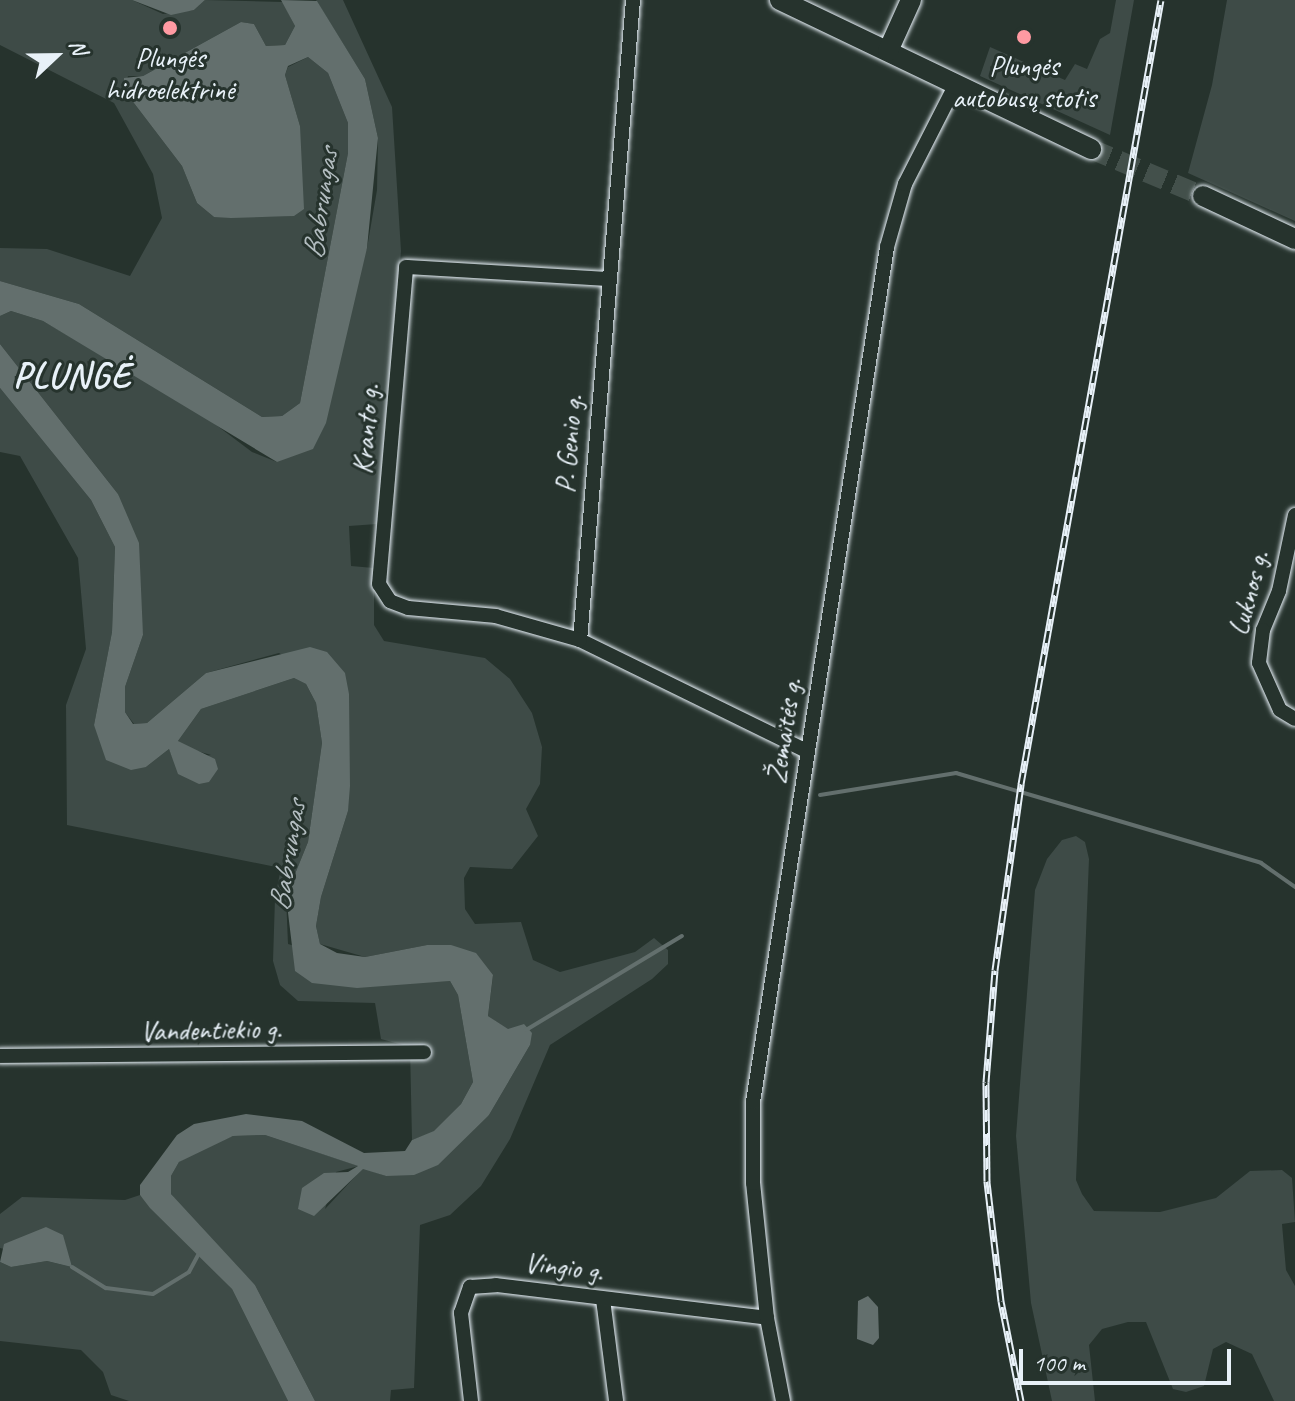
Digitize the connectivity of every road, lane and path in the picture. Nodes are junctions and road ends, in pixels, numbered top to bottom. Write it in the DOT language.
graph roads {
  1 [pos="633,0"];
  2 [pos="780,0"];
  3 [pos="911,0"];
  4 [pos="888,51"];
  5 [pos="956,84"];
  6 [pos="1091,149"];
  7 [pos="1203,196"];
  8 [pos="1295,239"];
  9 [pos="609,279"];
  10 [pos="1295,515"];
  11 [pos="580,640"];
  12 [pos="1295,719"];
  13 [pos="807,751"];
  14 [pos="424,1052"];
  15 [pos="0,1056"];
  16 [pos="603,1299"];
  17 [pos="767,1318"];
  18 [pos="471,1401"];
  19 [pos="616,1401"];
  20 [pos="783,1401"];
  1 -- 9 [label="street, P. Genio g."];
  2 -- 4 [label="main road"];
  3 -- 4 [label="main road"];
  4 -- 5 [label="main road"];
  5 -- 6 [label="main road"];
  5 -- 13 [label="street, Žemaitės g."];
  7 -- 8 [label="main road"];
  9 -- 11 [label="street, P. Genio g."];
  9 -- 11 [label="street, Kranto g."];
  10 -- 12 [label="street, Luknos g."];
  11 -- 13 [label="street"];
  13 -- 17 [label="street, Žemaitės g."];
  14 -- 15 [label="street, Vandentiekio g."];
  16 -- 17 [label="street, Vingio g."];
  16 -- 18 [label="street, Vingio g."];
  16 -- 19 [label="street"];
  17 -- 20 [label="street, Žemaitės g."];
}
